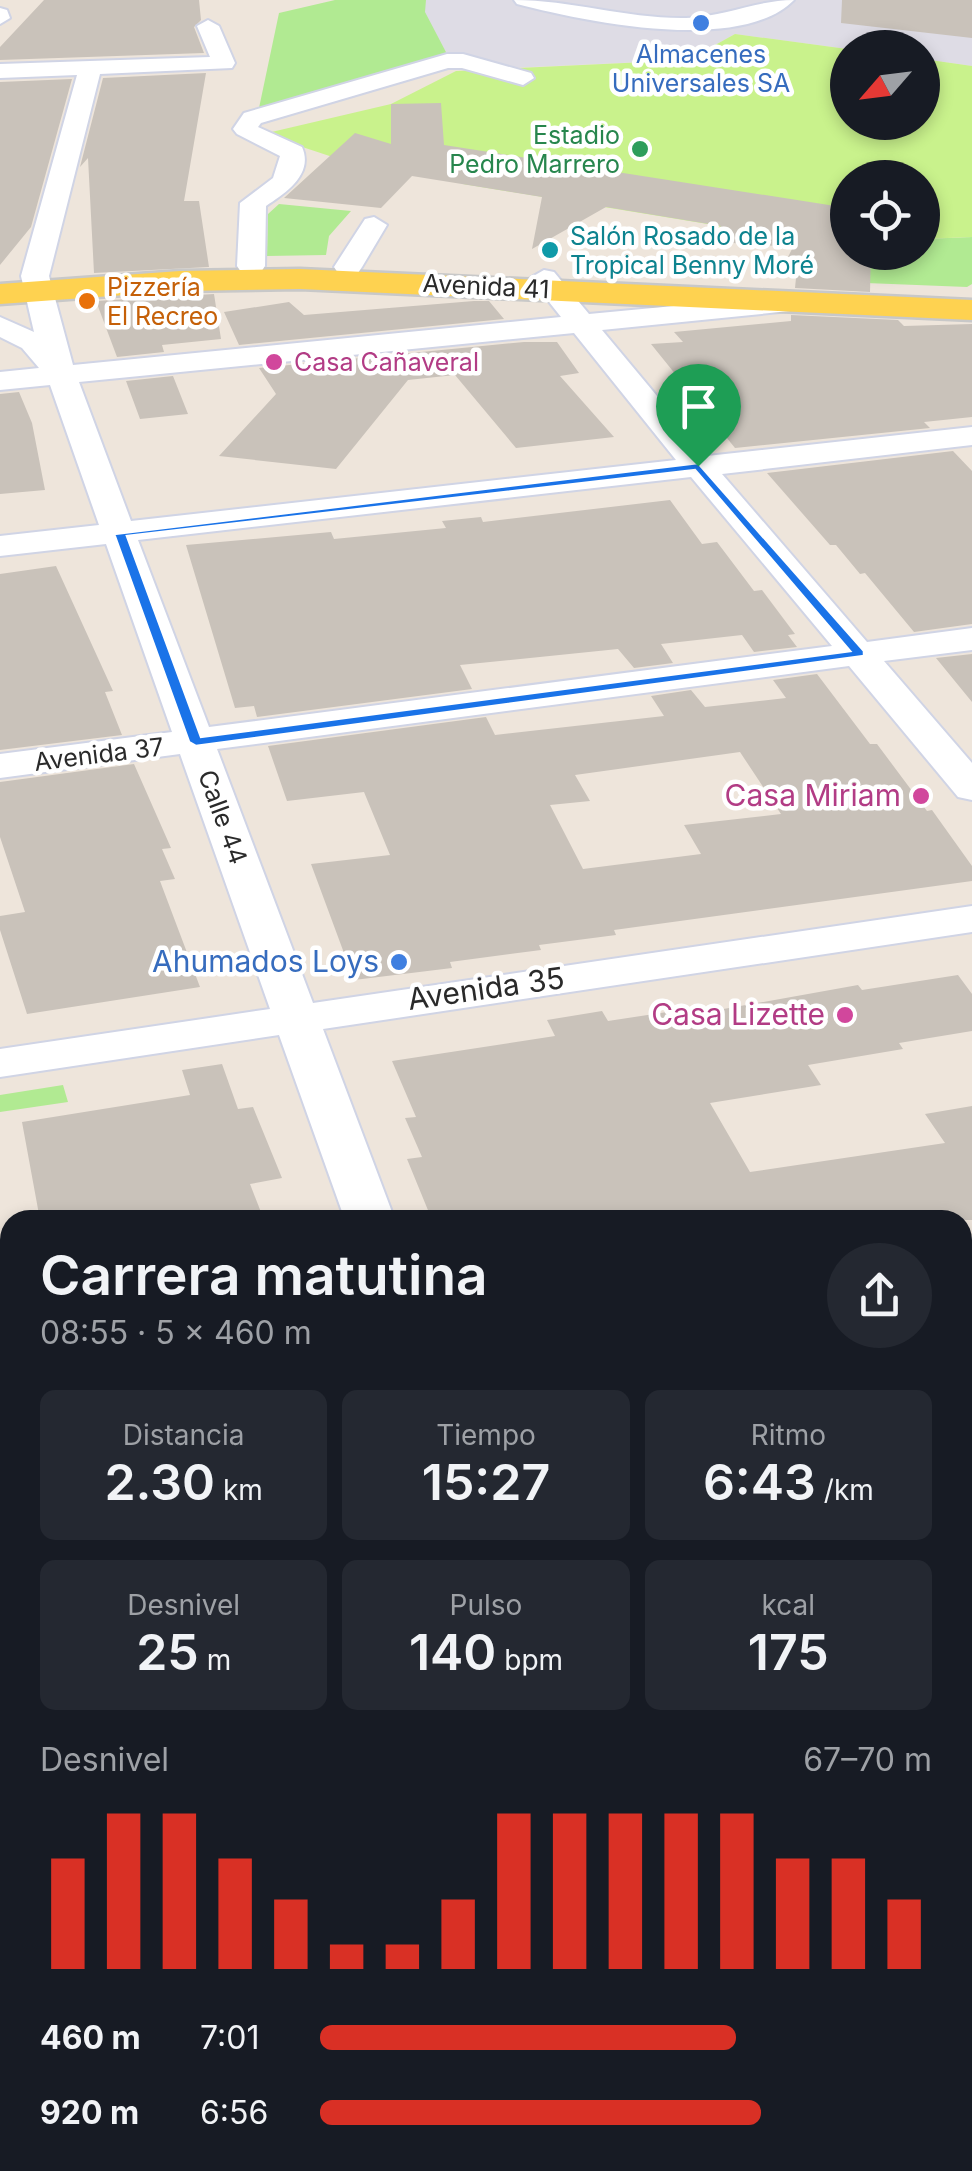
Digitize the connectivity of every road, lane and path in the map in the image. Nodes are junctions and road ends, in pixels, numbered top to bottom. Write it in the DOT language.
graph roads {
  1 [pos="524,0"];
  2 [pos="784,0"];
  3 [pos="208,26"];
  4 [pos="90,68"];
  5 [pos="0,71"];
  6 [pos="522,78"];
  7 [pos="374,225"];
  8 [pos="250,266"];
  9 [pos="348,268"];
  10 [pos="0,279"];
  11 [pos="36,283"];
  12 [pos="548,284"];
  13 [pos="0,294"];
  14 [pos="972,297"];
  15 [pos="803,302"];
  16 [pos="972,310"];
  17 [pos="579,322"];
  18 [pos="0,326"];
  19 [pos="62,375"];
  20 [pos="0,381"];
  21 [pos="972,436"];
  22 [pos="698,466"];
  23 [pos="120,534"];
  24 [pos="0,546"];
  25 [pos="972,639"];
  26 [pos="859,654"];
  27 [pos="196,742"];
  28 [pos="0,766"];
  29 [pos="972,788"];
  30 [pos="972,919"];
  31 [pos="296,1017"];
  32 [pos="0,1064"];
  33 [pos="366,1210"];
  1 -- 2 [label="street"];
  3 -- 4 [label="street"];
  4 -- 5 [label="street"];
  4 -- 11 [label="street"];
  6 -- 8 [label="street"];
  7 -- 9 [label="street"];
  8 -- 9 [label="main road, Avenida 41"];
  8 -- 11 [label="main road, Avenida 41"];
  9 -- 12 [label="main road, Avenida 41"];
  10 -- 11 [label="main road, Avenida 41"];
  11 -- 12 [label="main road, Avenida 41"];
  11 -- 13 [label="main road, Avenida 41"];
  11 -- 19 [label="street, Calle 44"];
  12 -- 14 [label="main road, Avenida 41"];
  12 -- 15 [label="main road, Avenida 41"];
  12 -- 17 [label="street"];
  15 -- 16 [label="main road, Avenida 41"];
  15 -- 17 [label="street"];
  17 -- 19 [label="street"];
  17 -- 22 [label="street"];
  18 -- 19 [label="street"];
  19 -- 20 [label="street"];
  19 -- 23 [label="street, Calle 44"];
  21 -- 22 [label="street"];
  22 -- 23 [label="street"];
  22 -- 26 [label="street"];
  23 -- 24 [label="street"];
  23 -- 27 [label="street, Calle 44"];
  25 -- 26 [label="street, Avenida 37"];
  26 -- 27 [label="street, Avenida 37"];
  26 -- 29 [label="street"];
  27 -- 28 [label="street, Avenida 37"];
  27 -- 31 [label="street, Calle 44"];
  30 -- 31 [label="street, Avenida 35"];
  31 -- 32 [label="street, Avenida 35"];
  31 -- 33 [label="street, Calle 44"];
}
